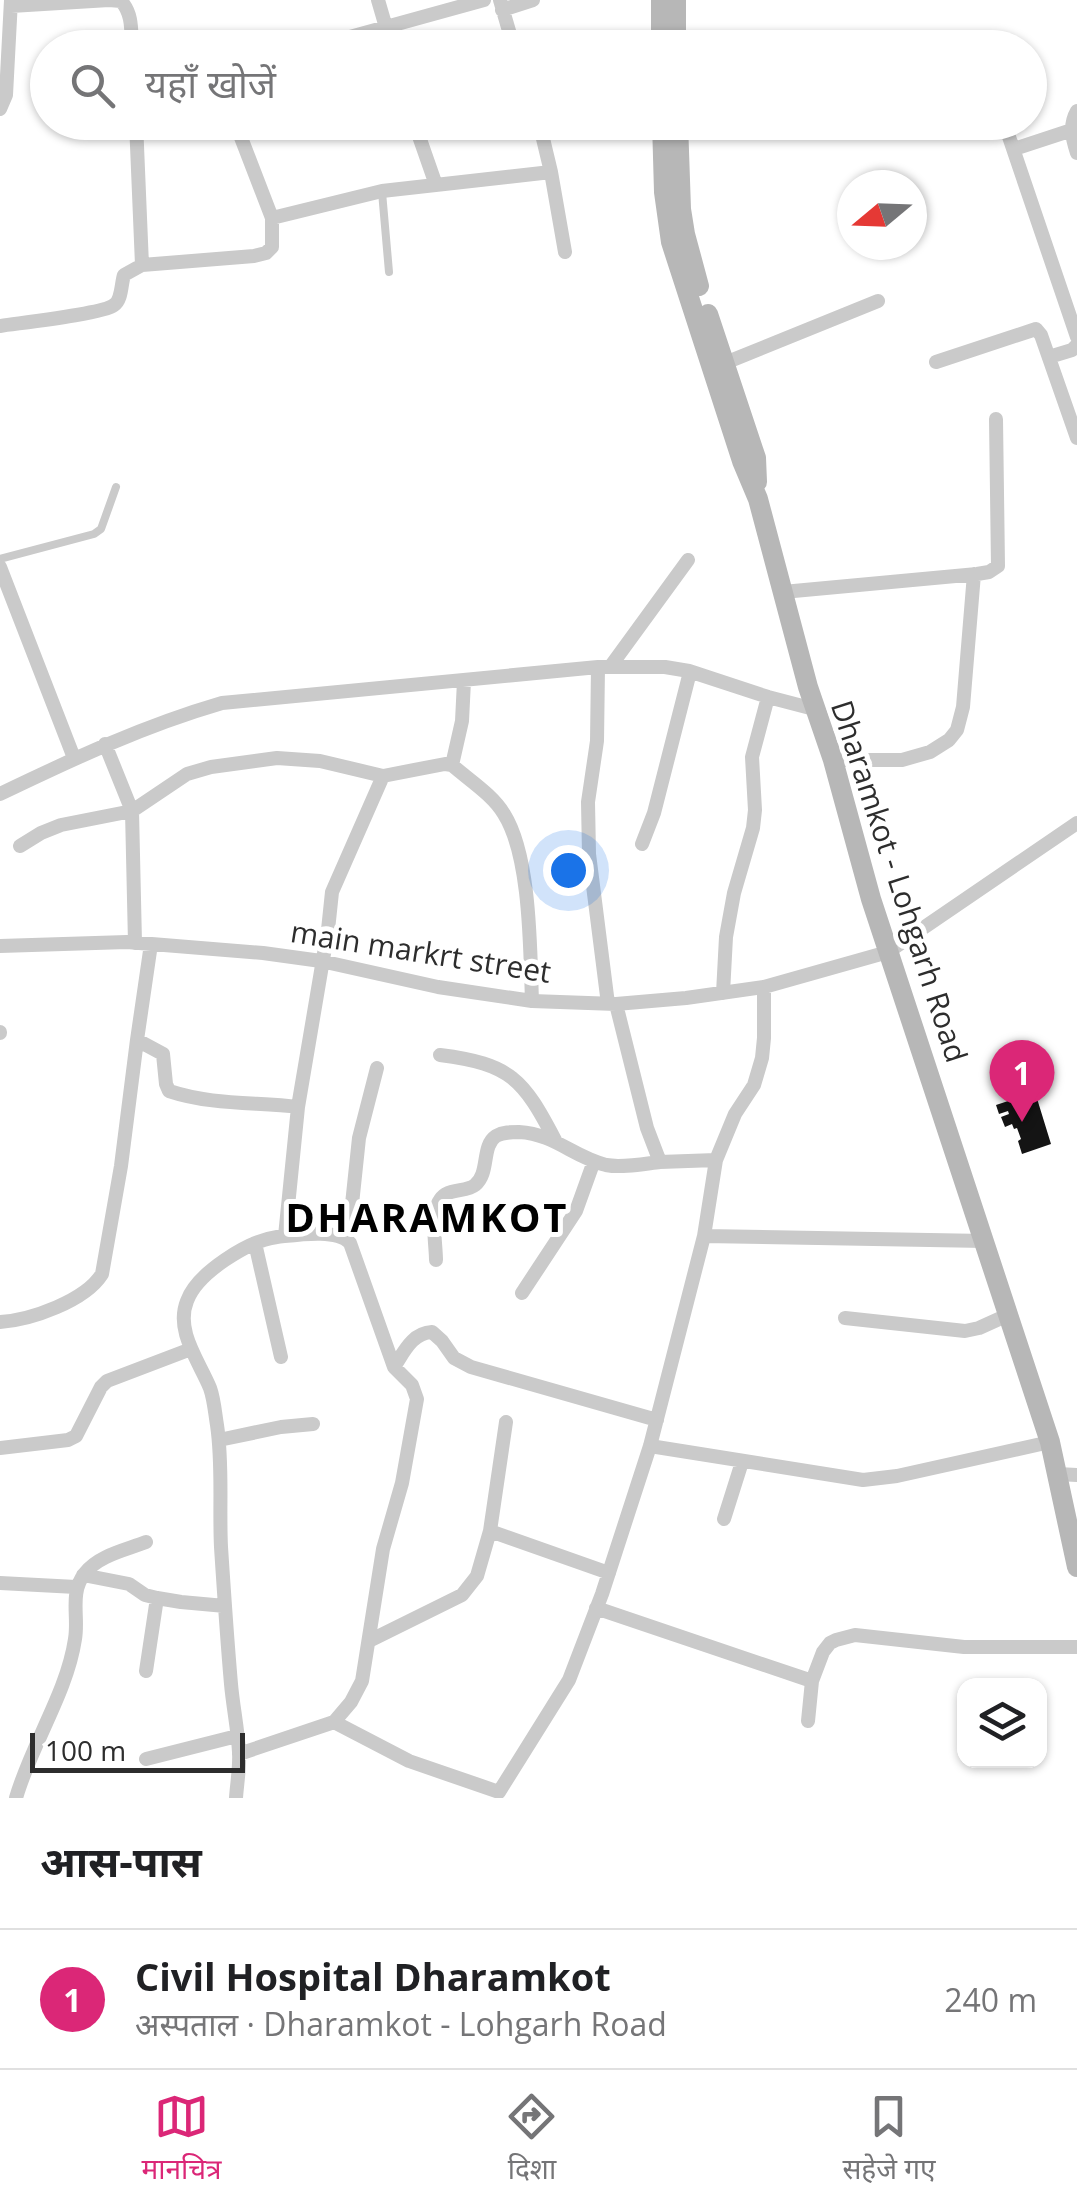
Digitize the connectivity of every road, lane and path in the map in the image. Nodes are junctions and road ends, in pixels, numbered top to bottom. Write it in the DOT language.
graph roads {
  1 [pos="109,0"];
  2 [pos="378,0"];
  3 [pos="484,0"];
  4 [pos="534,0"];
  5 [pos="660,0"];
  6 [pos="676,0"];
  7 [pos="11,3"];
  8 [pos="501,5"];
  9 [pos="386,27"];
  10 [pos="131,30"];
  11 [pos="375,30"];
  12 [pos="387,30"];
  13 [pos="509,30"];
  14 [pos="660,30"];
  15 [pos="676,30"];
  16 [pos="0,109"];
  17 [pos="1077,111"];
  18 [pos="1072,130"];
  19 [pos="1047,139"];
  20 [pos="137,140"];
  21 [pos="242,140"];
  22 [pos="420,140"];
  23 [pos="544,140"];
  24 [pos="663,140"];
  25 [pos="678,140"];
  26 [pos="1010,140"];
  27 [pos="1043,140"];
  28 [pos="1014,150"];
  29 [pos="1077,153"];
  30 [pos="552,172"];
  31 [pos="436,185"];
  32 [pos="382,191"];
  33 [pos="272,218"];
  34 [pos="565,252"];
  35 [pos="142,265"];
  36 [pos="389,272"];
  37 [pos="878,301"];
  38 [pos="0,326"];
  39 [pos="1077,337"];
  40 [pos="1077,345"];
  41 [pos="1049,357"];
  42 [pos="936,362"];
  43 [pos="725,364"];
  44 [pos="996,419"];
  45 [pos="1076,432"];
  46 [pos="116,487"];
  47 [pos="758,499"];
  48 [pos="688,560"];
  49 [pos="0,563"];
  50 [pos="974,574"];
  51 [pos="783,592"];
  52 [pos="604,667"];
  53 [pos="690,672"];
  54 [pos="464,681"];
  55 [pos="768,697"];
  56 [pos="814,709"];
  57 [pos="105,744"];
  58 [pos="74,758"];
  59 [pos="834,760"];
  60 [pos="452,766"];
  61 [pos="383,776"];
  62 [pos="0,794"];
  63 [pos="132,811"];
  64 [pos="1077,823"];
  65 [pos="642,844"];
  66 [pos="20,846"];
  67 [pos="143,943"];
  68 [pos="0,946"];
  69 [pos="888,952"];
  70 [pos="321,960"];
  71 [pos="764,987"];
  72 [pos="723,992"];
  73 [pos="532,1001"];
  74 [pos="612,1004"];
  75 [pos="136,1040"];
  76 [pos="440,1055"];
  77 [pos="378,1068"];
  78 [pos="298,1108"];
  79 [pos="556,1141"];
  80 [pos="716,1160"];
  81 [pos="594,1161"];
  82 [pos="660,1162"];
  83 [pos="342,1235"];
  84 [pos="286,1236"];
  85 [pos="704,1236"];
  86 [pos="985,1240"];
  87 [pos="255,1242"];
  88 [pos="436,1260"];
  89 [pos="522,1294"];
  90 [pos="1010,1314"];
  91 [pos="846,1318"];
  92 [pos="0,1322"];
  93 [pos="191,1349"];
  94 [pos="281,1357"];
  95 [pos="394,1368"];
  96 [pos="657,1420"];
  97 [pos="506,1422"];
  98 [pos="314,1424"];
  99 [pos="219,1440"];
  100 [pos="1050,1442"];
  101 [pos="650,1446"];
  102 [pos="0,1448"];
  103 [pos="742,1462"];
  104 [pos="1067,1475"];
  105 [pos="724,1519"];
  106 [pos="490,1531"];
  107 [pos="146,1542"];
  108 [pos="1077,1567"];
  109 [pos="609,1573"];
  110 [pos="80,1581"];
  111 [pos="0,1583"];
  112 [pos="157,1598"];
  113 [pos="226,1606"];
  114 [pos="596,1608"];
  115 [pos="370,1641"];
  116 [pos="1077,1647"];
  117 [pos="146,1671"];
  118 [pos="812,1681"];
  119 [pos="808,1721"];
  120 [pos="334,1722"];
  121 [pos="237,1736"];
  122 [pos="240,1754"];
  123 [pos="146,1759"];
  124 [pos="498,1795"];
  125 [pos="16,1798"];
  126 [pos="236,1798"];
  1 -- 7 [label="street"];
  1 -- 10 [label="street"];
  2 -- 9 [label="street"];
  3 -- 9 [label="street"];
  4 -- 8 [label="street"];
  5 -- 14 [label="street"];
  6 -- 15 [label="street"];
  7 -- 16 [label="street"];
  8 -- 13 [label="street"];
  9 -- 11 [label="street"];
  9 -- 12 [label="street"];
  17 -- 18 [label="street"];
  18 -- 19 [label="street"];
  18 -- 29 [label="street"];
  20 -- 35 [label="street"];
  21 -- 33 [label="street"];
  22 -- 31 [label="street"];
  23 -- 30 [label="street"];
  24 -- 47 [label="street, Dharamkot - Lohgarh Road"];
  25 -- 43 [label="street, Dharamkot - Lohgarh Road"];
  26 -- 28 [label="street"];
  27 -- 28 [label="street"];
  28 -- 39 [label="street"];
  30 -- 31 [label="street"];
  30 -- 34 [label="street"];
  31 -- 32 [label="street"];
  32 -- 33 [label="street"];
  32 -- 36 [label="lane"];
  33 -- 35 [label="street"];
  35 -- 38 [label="street"];
  37 -- 43 [label="street"];
  40 -- 41 [label="street"];
  41 -- 42 [label="street"];
  41 -- 45 [label="street"];
  43 -- 47 [label="street, Dharamkot - Lohgarh Road"];
  44 -- 50 [label="street"];
  46 -- 49 [label="lane"];
  47 -- 51 [label="street, Dharamkot - Lohgarh Road"];
  48 -- 52 [label="street"];
  49 -- 58 [label="street"];
  50 -- 51 [label="street"];
  50 -- 59 [label="street"];
  51 -- 56 [label="street, Dharamkot - Lohgarh Road"];
  52 -- 53 [label="street"];
  52 -- 54 [label="street"];
  52 -- 74 [label="street"];
  53 -- 55 [label="street"];
  53 -- 65 [label="street"];
  54 -- 57 [label="street"];
  54 -- 60 [label="street"];
  55 -- 56 [label="street"];
  55 -- 72 [label="street"];
  56 -- 59 [label="street, Dharamkot - Lohgarh Road"];
  57 -- 58 [label="street"];
  57 -- 63 [label="street"];
  58 -- 62 [label="street"];
  59 -- 69 [label="street, Dharamkot - Lohgarh Road"];
  60 -- 61 [label="street"];
  60 -- 73 [label="street"];
  61 -- 63 [label="street"];
  61 -- 70 [label="street"];
  63 -- 66 [label="street"];
  63 -- 67 [label="street"];
  64 -- 69 [label="street, main markrt street"];
  67 -- 68 [label="street, main markrt street"];
  67 -- 70 [label="street, main markrt street"];
  67 -- 75 [label="street"];
  69 -- 71 [label="street, main markrt street"];
  69 -- 86 [label="street, Dharamkot - Lohgarh Road"];
  70 -- 73 [label="street, main markrt street"];
  70 -- 78 [label="street"];
  71 -- 72 [label="street, main markrt street"];
  71 -- 80 [label="street"];
  72 -- 74 [label="street, main markrt street"];
  73 -- 74 [label="street, main markrt street"];
  74 -- 82 [label="street"];
  75 -- 78 [label="street"];
  75 -- 92 [label="street"];
  76 -- 79 [label="street"];
  77 -- 83 [label="street"];
  78 -- 84 [label="street"];
  79 -- 81 [label="street"];
  79 -- 88 [label="street"];
  80 -- 82 [label="street"];
  80 -- 85 [label="street"];
  81 -- 82 [label="street"];
  81 -- 89 [label="street"];
  83 -- 84 [label="street"];
  83 -- 95 [label="street"];
  84 -- 87 [label="street"];
  85 -- 86 [label="street"];
  85 -- 96 [label="street"];
  86 -- 90 [label="street, Dharamkot - Lohgarh Road"];
  87 -- 93 [label="street"];
  87 -- 94 [label="street"];
  90 -- 91 [label="street"];
  90 -- 100 [label="street, Dharamkot - Lohgarh Road"];
  93 -- 99 [label="street"];
  93 -- 102 [label="street"];
  95 -- 96 [label="street"];
  95 -- 115 [label="street"];
  96 -- 101 [label="street"];
  97 -- 106 [label="street"];
  98 -- 99 [label="street"];
  99 -- 113 [label="street"];
  100 -- 103 [label="street"];
  100 -- 104 [label="street, Dharamkot - Lohgarh Road"];
  101 -- 103 [label="street"];
  101 -- 109 [label="street"];
  103 -- 105 [label="street"];
  104 -- 108 [label="street, Dharamkot - Lohgarh Road"];
  106 -- 109 [label="street"];
  106 -- 115 [label="street"];
  107 -- 110 [label="street"];
  109 -- 114 [label="street"];
  110 -- 111 [label="street"];
  110 -- 112 [label="street"];
  110 -- 125 [label="street"];
  112 -- 113 [label="street"];
  112 -- 117 [label="street"];
  113 -- 121 [label="street"];
  114 -- 118 [label="street"];
  114 -- 124 [label="street"];
  115 -- 120 [label="street"];
  116 -- 118 [label="street"];
  118 -- 119 [label="street"];
  120 -- 122 [label="street"];
  120 -- 124 [label="street"];
  121 -- 122 [label="street"];
  121 -- 123 [label="street"];
  122 -- 126 [label="street"];
}
